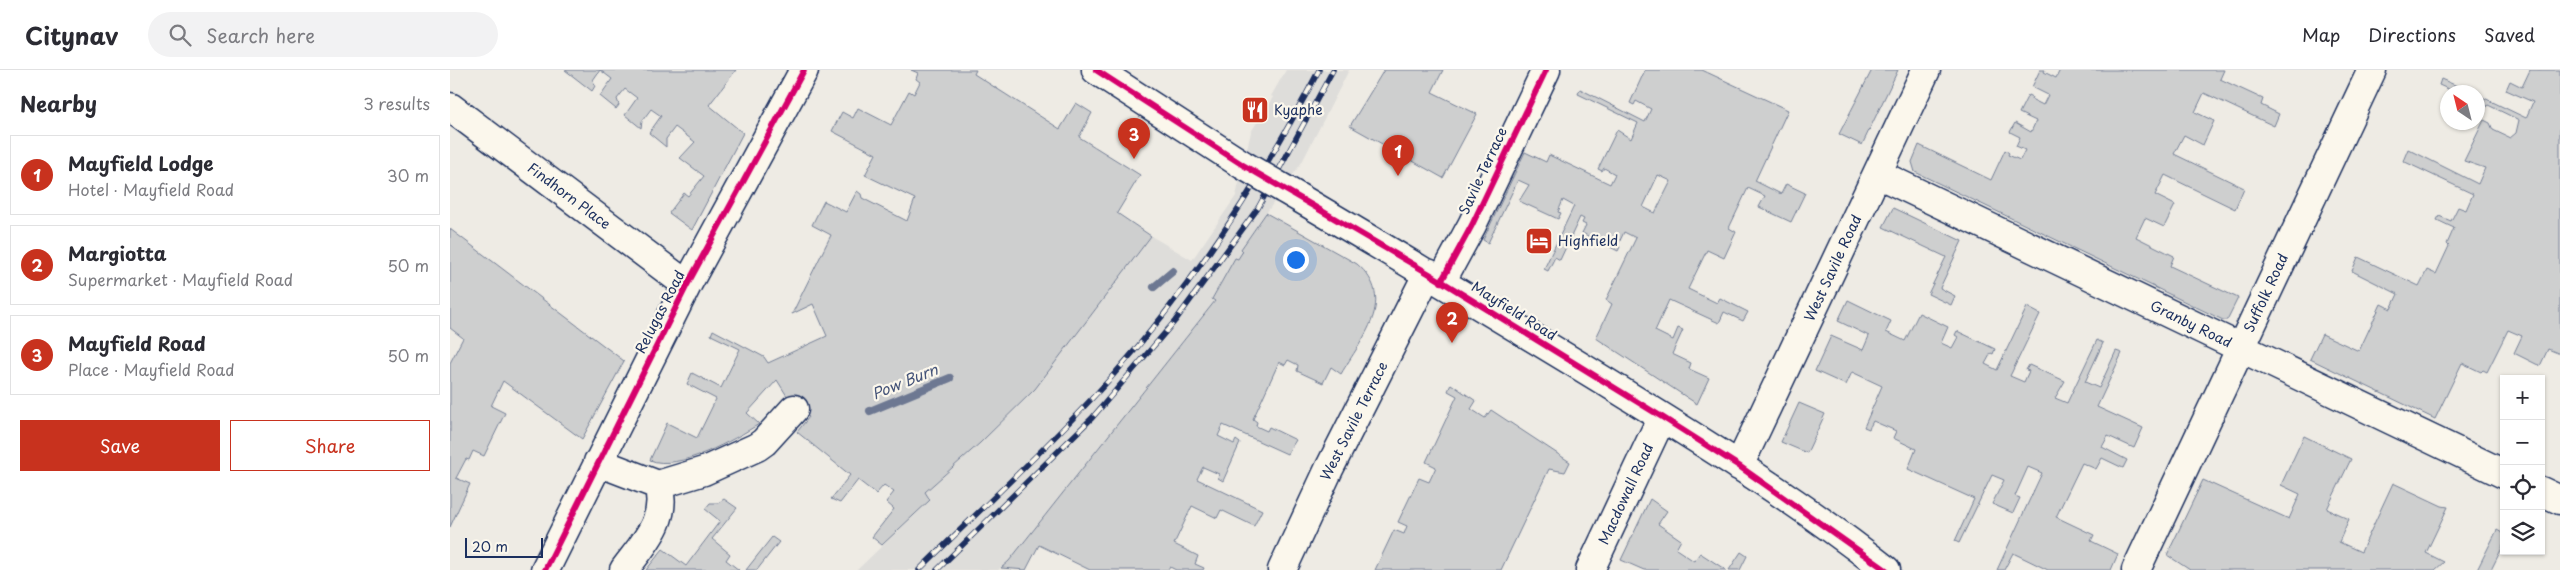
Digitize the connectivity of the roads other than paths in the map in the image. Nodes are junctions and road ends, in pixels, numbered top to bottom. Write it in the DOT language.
graph roads {
  1 [pos="804,70"];
  2 [pos="1096,70"];
  3 [pos="1546,70"];
  4 [pos="1926,70"];
  5 [pos="2372,70"];
  6 [pos="450,107"];
  7 [pos="1878,174"];
  8 [pos="1435,277"];
  9 [pos="687,285"];
  10 [pos="2240,348"];
  11 [pos="794,409"];
  12 [pos="1662,417"];
  13 [pos="598,462"];
  14 [pos="1739,466"];
  15 [pos="2500,472"];
  16 [pos="658,485"];
  17 [pos="2545,493"];
  18 [pos="2560,500"];
  19 [pos="545,570"];
  20 [pos="624,570"];
  21 [pos="1282,570"];
  22 [pos="1590,570"];
  23 [pos="1886,570"];
  24 [pos="2136,570"];
  1 -- 9 [label="street, Relugas Road"];
  2 -- 8 [label="street, Mayfield Road, bridge"];
  3 -- 8 [label="street, Savile Terrace"];
  4 -- 7 [label="street, West Savile Road"];
  5 -- 10 [label="street, Suffolk Road"];
  6 -- 9 [label="street, Findhorn Place"];
  7 -- 10 [label="street, Granby Road"];
  7 -- 14 [label="street, West Savile Road"];
  8 -- 12 [label="street, Mayfield Road"];
  8 -- 21 [label="street, West Savile Terrace"];
  9 -- 13 [label="street, Relugas Road"];
  10 -- 15 [label="street, Granby Road"];
  10 -- 24 [label="street, Suffolk Road"];
  11 -- 16 [label="street"];
  12 -- 14 [label="street, Mayfield Road"];
  12 -- 22 [label="street, Macdowall Road"];
  13 -- 16 [label="street"];
  13 -- 19 [label="street, Relugas Road"];
  14 -- 23 [label="street, Mayfield Road"];
  16 -- 20 [label="street"];
  17 -- 18 [label="street"];
}
